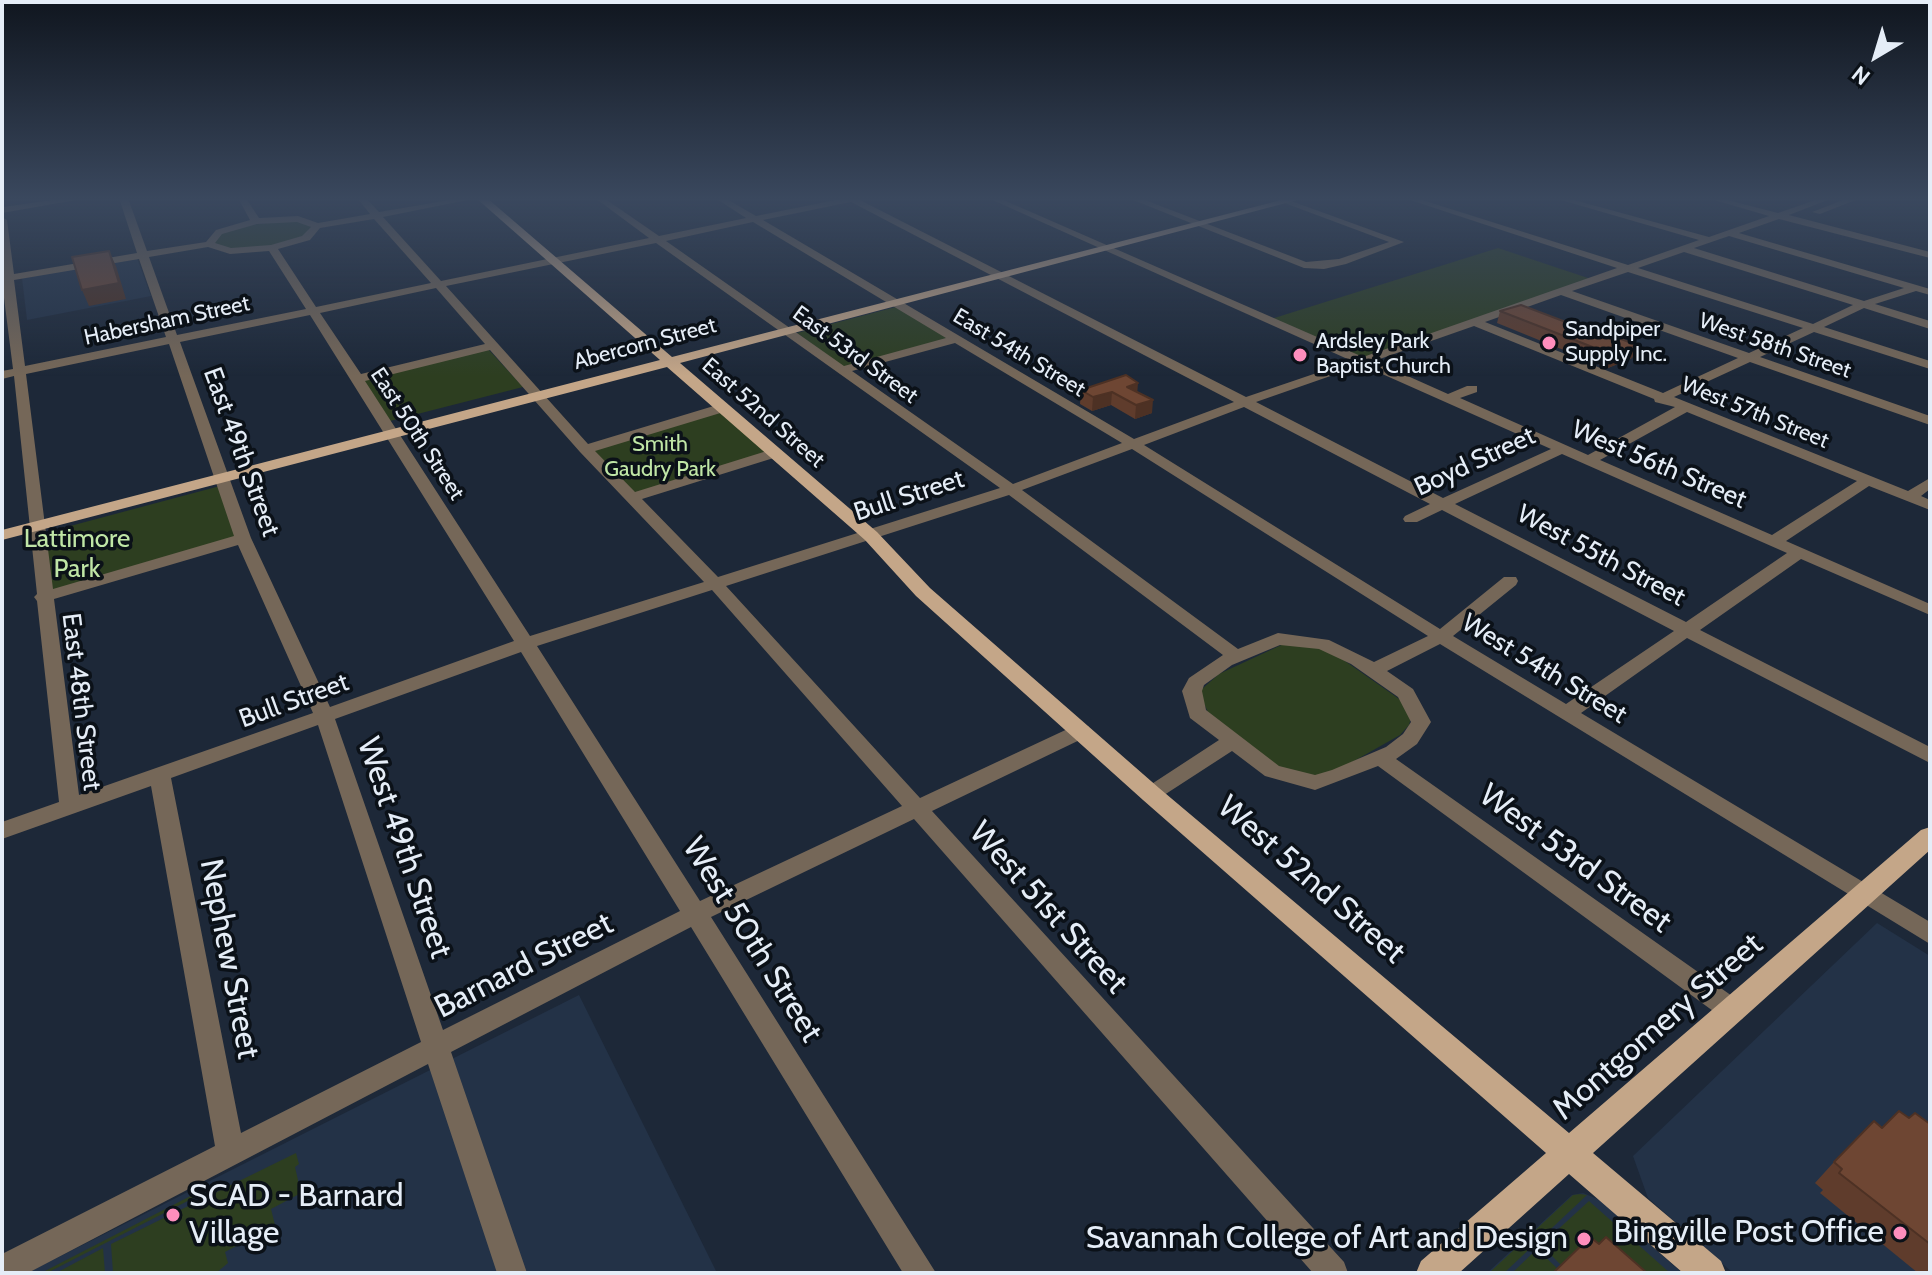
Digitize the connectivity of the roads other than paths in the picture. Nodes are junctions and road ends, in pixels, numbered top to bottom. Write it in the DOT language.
graph roads {
  1 [pos="5,258"];
  2 [pos="129,258"];
  3 [pos="144,258"];
  4 [pos="278,258"];
  5 [pos="415,258"];
  6 [pos="550,258"];
  7 [pos="570,258"];
  8 [pos="683,258"];
  9 [pos="819,258"];
  10 [pos="966,258"];
  11 [pos="1049,258"];
  12 [pos="1127,258"];
  13 [pos="1290,258"];
  14 [pos="1358,258"];
  15 [pos="1610,258"];
  16 [pos="1612,258"];
  17 [pos="1656,258"];
  18 [pos="1712,258"];
  19 [pos="1812,258"];
  20 [pos="554,261"];
  21 [pos="1635,265"];
  22 [pos="993,272"];
  23 [pos="6,279"];
  24 [pos="439,284"];
  25 [pos="1915,288"];
  26 [pos="1563,292"];
  27 [pos="1930,292"];
  28 [pos="890,299"];
  29 [pos="1862,305"];
  30 [pos="312,311"];
  31 [pos="1477,323"];
  32 [pos="1930,325"];
  33 [pos="782,326"];
  34 [pos="1816,328"];
  35 [pos="956,339"];
  36 [pos="173,340"];
  37 [pos="492,346"];
  38 [pos="665,357"];
  39 [pos="1752,359"];
  40 [pos="1369,361"];
  41 [pos="1930,365"];
  42 [pos="843,370"];
  43 [pos="19,372"];
  44 [pos="2,375"];
  45 [pos="356,379"];
  46 [pos="1472,389"];
  47 [pos="535,391"];
  48 [pos="1450,398"];
  49 [pos="1660,399"];
  50 [pos="1248,401"];
  51 [pos="722,408"];
  52 [pos="1684,408"];
  53 [pos="1930,421"];
  54 [pos="390,429"];
  55 [pos="1133,444"];
  56 [pos="585,449"];
  57 [pos="1561,449"];
  58 [pos="775,453"];
  59 [pos="1589,460"];
  60 [pos="222,472"];
  61 [pos="1867,481"];
  62 [pos="1930,482"];
  63 [pos="1009,490"];
  64 [pos="1909,497"];
  65 [pos="631,498"];
  66 [pos="1444,502"];
  67 [pos="1930,505"];
  68 [pos="1411,519"];
  69 [pos="36,520"];
  70 [pos="2,523"];
  71 [pos="2,535"];
  72 [pos="871,536"];
  73 [pos="243,538"];
  74 [pos="1774,541"];
  75 [pos="1800,552"];
  76 [pos="1510,581"];
  77 [pos="717,586"];
  78 [pos="43,597"];
  79 [pos="1930,610"];
  80 [pos="1689,632"];
  81 [pos="1441,637"];
  82 [pos="525,644"];
  83 [pos="1235,655"];
  84 [pos="1374,670"];
  85 [pos="1566,714"];
  86 [pos="325,718"];
  87 [pos="1081,731"];
  88 [pos="1231,742"];
  89 [pos="1930,756"];
  90 [pos="1381,758"];
  91 [pos="160,776"];
  92 [pos="1151,794"];
  93 [pos="70,808"];
  94 [pos="917,810"];
  95 [pos="2,831"];
  96 [pos="1930,836"];
  97 [pos="1866,895"];
  98 [pos="695,914"];
  99 [pos="1930,934"];
  100 [pos="1733,1011"];
  101 [pos="436,1050"];
  102 [pos="231,1154"];
  103 [pos="1571,1154"];
  104 [pos="2,1270"];
  105 [pos="512,1273"];
  106 [pos="921,1273"];
  107 [pos="1333,1273"];
  108 [pos="1433,1273"];
  109 [pos="1709,1273"];
  1 -- 23 [label="street, East 48th Street"];
  2 -- 23 [label="street"];
  3 -- 36 [label="street, East 49th Street"];
  4 -- 30 [label="street, East 50th Street"];
  5 -- 24 [label="street, West 51st Street"];
  6 -- 20 [label="main road, East 52nd Street"];
  7 -- 20 [label="street, Habersham Street"];
  8 -- 33 [label="street, East 53rd Street"];
  9 -- 28 [label="street, East 54th Street"];
  10 -- 22 [label="street, West 55th Street"];
  11 -- 22 [label="main road, Abercorn Street"];
  12 -- 40 [label="street, West 56th Street"];
  13 -- 14 [label="street"];
  15 -- 21 [label="street"];
  16 -- 21 [label="street"];
  17 -- 21 [label="street, Bull Street"];
  18 -- 29 [label="street"];
  19 -- 25 [label="street"];
  20 -- 24 [label="street, Habersham Street"];
  20 -- 38 [label="main road, East 52nd Street"];
  21 -- 26 [label="street, Bull Street"];
  21 -- 34 [label="street"];
  22 -- 28 [label="main road, Abercorn Street"];
  22 -- 50 [label="street, West 55th Street"];
  23 -- 43 [label="street, East 48th Street"];
  24 -- 30 [label="street, Habersham Street"];
  24 -- 37 [label="street, West 51st Street"];
  25 -- 27 [label="street"];
  25 -- 29 [label="street"];
  26 -- 31 [label="street, Bull Street"];
  26 -- 39 [label="street, West 58th Street"];
  28 -- 33 [label="main road, Abercorn Street"];
  28 -- 35 [label="street, East 54th Street"];
  29 -- 32 [label="street"];
  29 -- 34 [label="street"];
  30 -- 36 [label="street, Habersham Street"];
  30 -- 45 [label="street, East 50th Street"];
  31 -- 40 [label="street, Bull Street"];
  31 -- 49 [label="street, West 57th Street"];
  33 -- 38 [label="main road, Abercorn Street"];
  33 -- 42 [label="street, East 53rd Street"];
  34 -- 39 [label="street"];
  34 -- 41 [label="street"];
  35 -- 42 [label="street"];
  35 -- 55 [label="street, East 54th Street"];
  36 -- 43 [label="street, Habersham Street"];
  36 -- 60 [label="street, East 49th Street"];
  37 -- 45 [label="street"];
  37 -- 47 [label="street, West 51st Street"];
  38 -- 47 [label="main road, Abercorn Street"];
  38 -- 51 [label="main road, East 52nd Street"];
  39 -- 49 [label="street"];
  39 -- 53 [label="street, West 58th Street"];
  40 -- 48 [label="street, West 56th Street"];
  40 -- 50 [label="street, Bull Street"];
  42 -- 63 [label="street, East 53rd Street"];
  43 -- 44 [label="street, Habersham Street"];
  43 -- 69 [label="street, East 48th Street"];
  45 -- 54 [label="street, East 50th Street"];
  46 -- 48 [label="street"];
  47 -- 54 [label="main road, Abercorn Street"];
  47 -- 56 [label="street, West 51st Street"];
  48 -- 57 [label="street, West 56th Street"];
  49 -- 52 [label="street, West 57th Street"];
  50 -- 55 [label="street, Bull Street"];
  50 -- 66 [label="street, West 55th Street"];
  51 -- 56 [label="street"];
  51 -- 58 [label="main road, East 52nd Street"];
  52 -- 59 [label="street"];
  52 -- 61 [label="street, West 57th Street"];
  54 -- 60 [label="main road, Abercorn Street"];
  54 -- 82 [label="street, East 50th Street"];
  55 -- 63 [label="street, Bull Street"];
  55 -- 81 [label="street, West 54th Street"];
  56 -- 65 [label="street, West 51st Street"];
  57 -- 59 [label="street, West 56th Street"];
  57 -- 66 [label="street, Boyd Street"];
  58 -- 65 [label="street"];
  58 -- 72 [label="main road, East 52nd Street"];
  59 -- 74 [label="street, West 56th Street"];
  60 -- 69 [label="main road, Abercorn Street"];
  60 -- 73 [label="street, East 49th Street"];
  61 -- 64 [label="street, West 57th Street"];
  61 -- 74 [label="street"];
  62 -- 64 [label="street"];
  63 -- 72 [label="street, Bull Street"];
  63 -- 83 [label="street"];
  64 -- 67 [label="street, West 57th Street"];
  65 -- 77 [label="street, West 51st Street"];
  66 -- 68 [label="street, Boyd Street"];
  66 -- 80 [label="street, West 55th Street"];
  69 -- 70 [label="main road, Abercorn Street"];
  69 -- 71 [label="main road, Abercorn Street"];
  69 -- 78 [label="street, East 48th Street"];
  72 -- 77 [label="street, Bull Street"];
  72 -- 87 [label="main road, West 52nd Street"];
  73 -- 78 [label="street"];
  73 -- 86 [label="street, East 49th Street"];
  74 -- 75 [label="street, West 56th Street"];
  75 -- 79 [label="street, West 56th Street"];
  75 -- 80 [label="street"];
  76 -- 81 [label="street"];
  77 -- 82 [label="street, Bull Street"];
  77 -- 94 [label="street, West 51st Street"];
  78 -- 93 [label="street, East 48th Street"];
  80 -- 85 [label="street"];
  80 -- 89 [label="street, West 55th Street"];
  81 -- 84 [label="street"];
  81 -- 85 [label="street, West 54th Street"];
  82 -- 86 [label="street, Bull Street"];
  82 -- 98 [label="street, West 50th Street"];
  83 -- 84 [label="street"];
  83 -- 88 [label="street"];
  84 -- 90 [label="street"];
  85 -- 97 [label="street, West 54th Street"];
  86 -- 91 [label="street, Bull Street"];
  86 -- 101 [label="street, West 49th Street"];
  87 -- 92 [label="main road, West 52nd Street"];
  87 -- 94 [label="street, Barnard Street"];
  88 -- 90 [label="street"];
  88 -- 92 [label="street"];
  90 -- 100 [label="street, West 53rd Street"];
  91 -- 93 [label="street, Bull Street"];
  91 -- 102 [label="street, Nephew Street"];
  92 -- 103 [label="main road, West 52nd Street"];
  93 -- 95 [label="street, Bull Street"];
  94 -- 98 [label="street, Barnard Street"];
  94 -- 107 [label="street, West 51st Street"];
  96 -- 97 [label="main road, Montgomery Street"];
  97 -- 99 [label="street, West 54th Street"];
  97 -- 100 [label="main road, Montgomery Street"];
  98 -- 101 [label="street, Barnard Street"];
  98 -- 106 [label="street, West 50th Street"];
  100 -- 103 [label="main road, Montgomery Street"];
  101 -- 102 [label="street, Barnard Street"];
  101 -- 105 [label="street, West 49th Street"];
  102 -- 104 [label="street, Barnard Street"];
  103 -- 108 [label="main road, Montgomery Street"];
  103 -- 109 [label="main road, West 52nd Street"];
}
